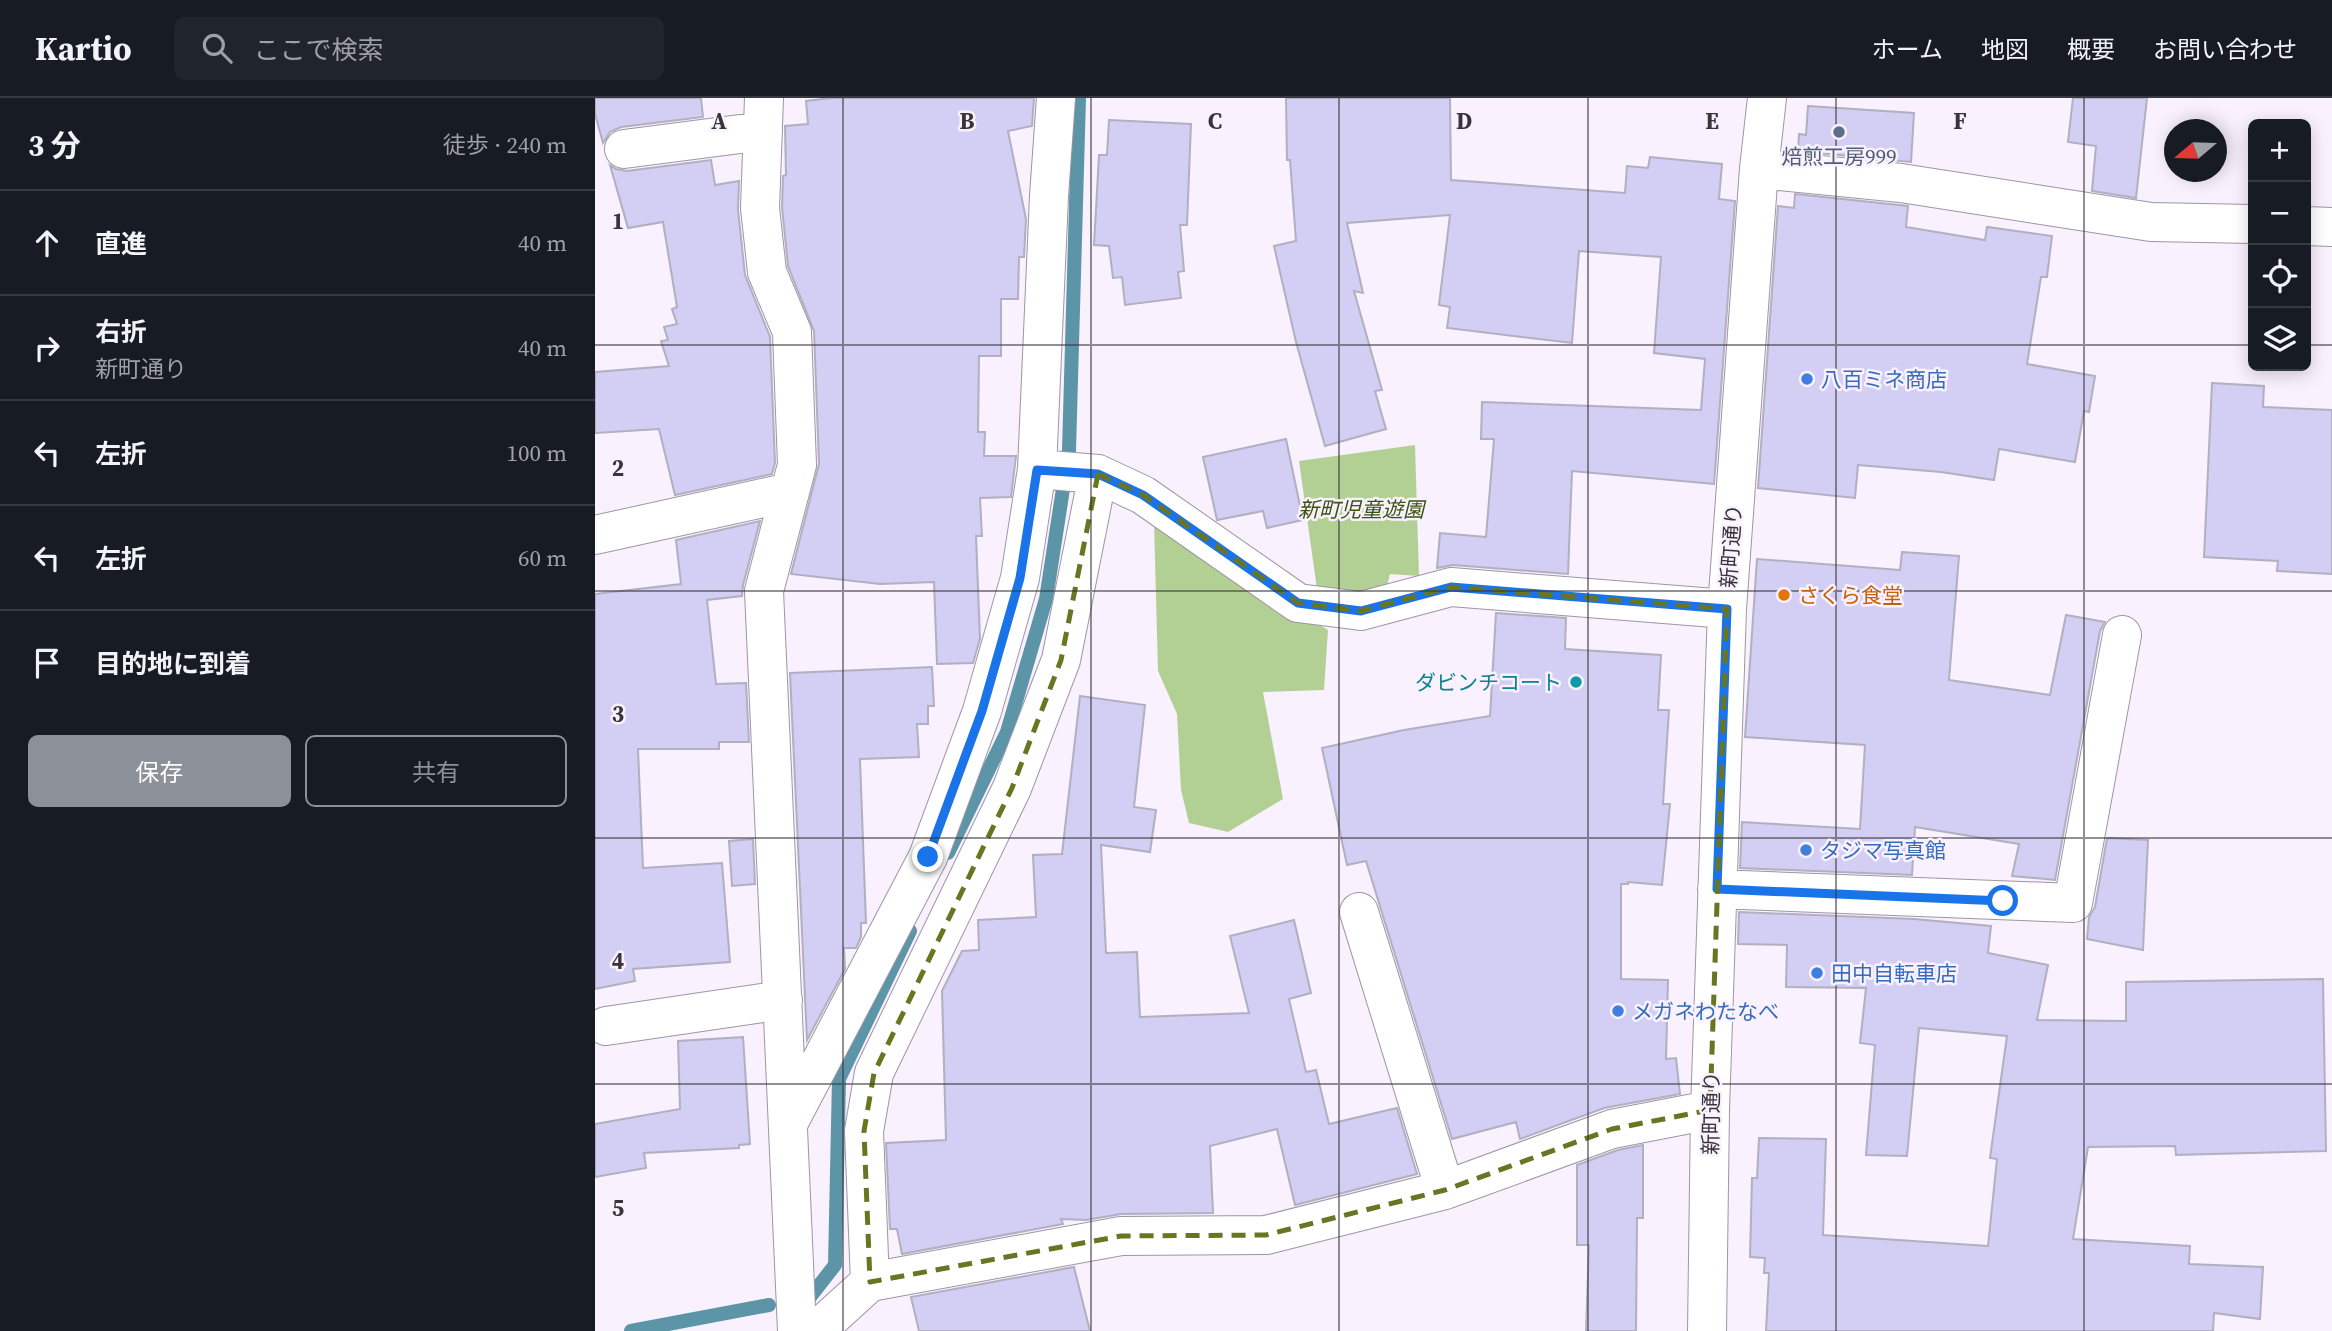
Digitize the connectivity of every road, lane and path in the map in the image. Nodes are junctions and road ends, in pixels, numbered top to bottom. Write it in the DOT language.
graph roads {
  1 [pos="1056,98"];
  2 [pos="1766,98"];
  3 [pos="764,114"];
  4 [pos="624,149"];
  5 [pos="1759,169"];
  6 [pos="2248,224"];
  7 [pos="2311,226"];
  8 [pos="2332,227"];
  9 [pos="1044,470"];
  10 [pos="1098,474"];
  11 [pos="790,492"];
  12 [pos="595,535"];
  13 [pos="1727,609"];
  14 [pos="2122,635"];
  15 [pos="1717,889"];
  16 [pos="1359,912"];
  17 [pos="783,1000"];
  18 [pos="606,1026"];
  19 [pos="1710,1110"];
  20 [pos="789,1122"];
  21 [pos="1445,1190"];
  22 [pos="870,1282"];
  23 [pos="797,1331"];
  24 [pos="816,1331"];
  25 [pos="1707,1331"];
  1 -- 9 [label="street"];
  2 -- 5 [label="street, 新町通り"];
  3 -- 4 [label="street"];
  3 -- 11 [label="street"];
  5 -- 6 [label="street"];
  5 -- 13 [label="street, 新町通り"];
  7 -- 8 [label="street"];
  9 -- 10 [label="street"];
  9 -- 20 [label="street"];
  10 -- 13 [label="street"];
  10 -- 22 [label="street"];
  11 -- 12 [label="street"];
  11 -- 17 [label="street"];
  13 -- 15 [label="street, 新町通り"];
  14 -- 15 [label="street"];
  15 -- 19 [label="street, 新町通り"];
  16 -- 21 [label="street"];
  17 -- 18 [label="street"];
  17 -- 20 [label="street"];
  19 -- 21 [label="street"];
  19 -- 25 [label="street, 新町通り"];
  20 -- 23 [label="street"];
  21 -- 22 [label="street"];
  22 -- 24 [label="street"];
}
